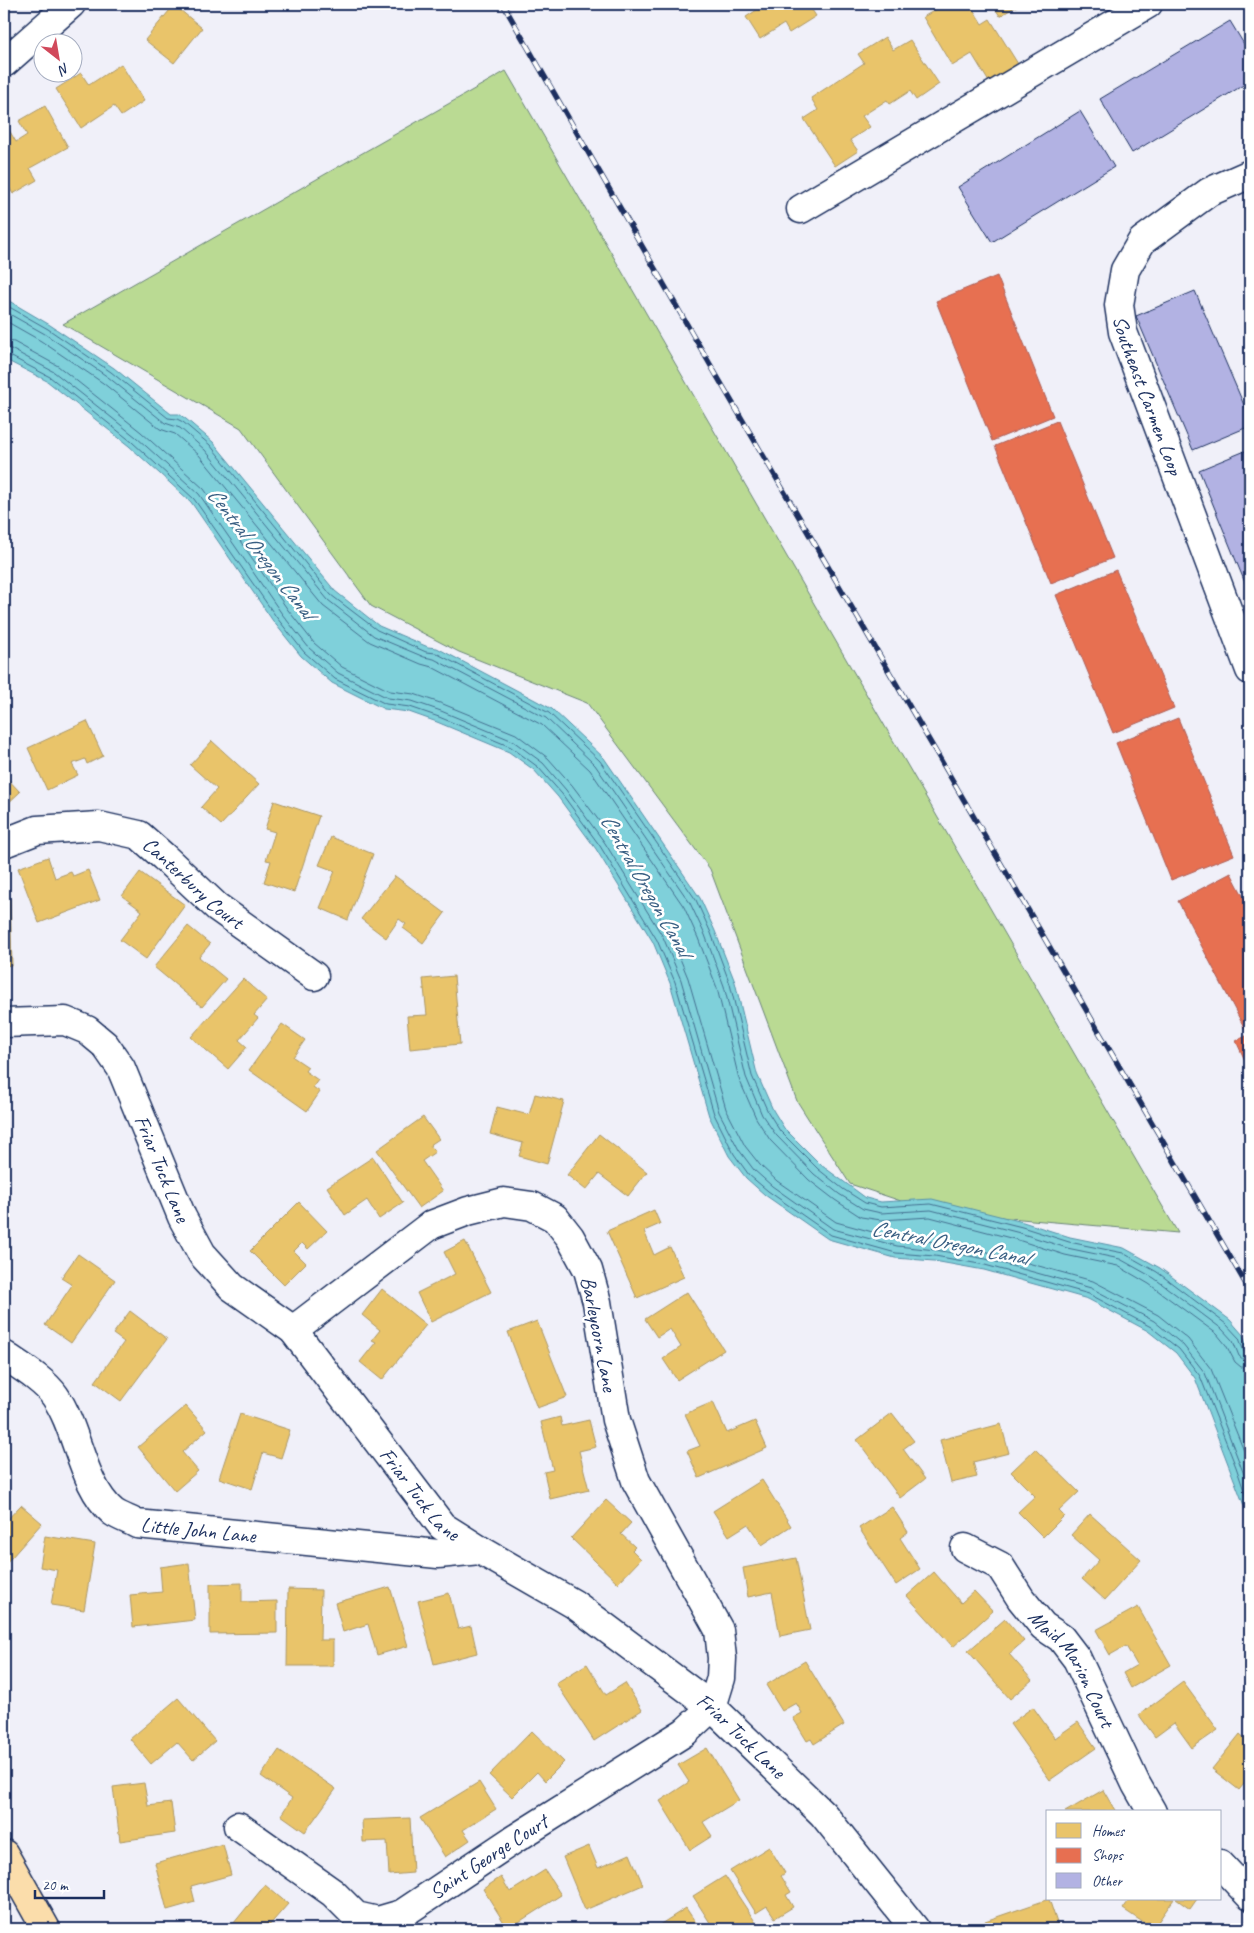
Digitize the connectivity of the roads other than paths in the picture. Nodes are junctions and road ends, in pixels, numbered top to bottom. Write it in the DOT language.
graph roads {
  1 [pos="70,4"];
  2 [pos="1148,4"];
  3 [pos="4,63"];
  4 [pos="1250,174"];
  5 [pos="801,209"];
  6 [pos="1250,670"];
  7 [pos="4,843"];
  8 [pos="314,976"];
  9 [pos="4,1023"];
  10 [pos="293,1330"];
  11 [pos="4,1355"];
  12 [pos="965,1548"];
  13 [pos="480,1550"];
  14 [pos="712,1708"];
  15 [pos="1151,1810"];
  16 [pos="238,1826"];
  17 [pos="4,1854"];
  18 [pos="1222,1866"];
  19 [pos="1250,1896"];
  20 [pos="46,1929"];
  21 [pos="914,1929"];
  1 -- 3 [label="street"];
  2 -- 5 [label="street"];
  4 -- 6 [label="street, Southeast Carmen Loop"];
  7 -- 8 [label="street, Canterbury Court"];
  9 -- 10 [label="street, Friar Tuck Lane"];
  10 -- 13 [label="street, Friar Tuck Lane"];
  10 -- 14 [label="street, Barleycorn Lane"];
  11 -- 13 [label="street, Little John Lane"];
  12 -- 15 [label="street, Maid Marion Court"];
  13 -- 14 [label="street, Friar Tuck Lane"];
  14 -- 16 [label="street, Saint George Court"];
  14 -- 21 [label="street, Friar Tuck Lane"];
  17 -- 20 [label="main road"];
  18 -- 19 [label="street"];
}
